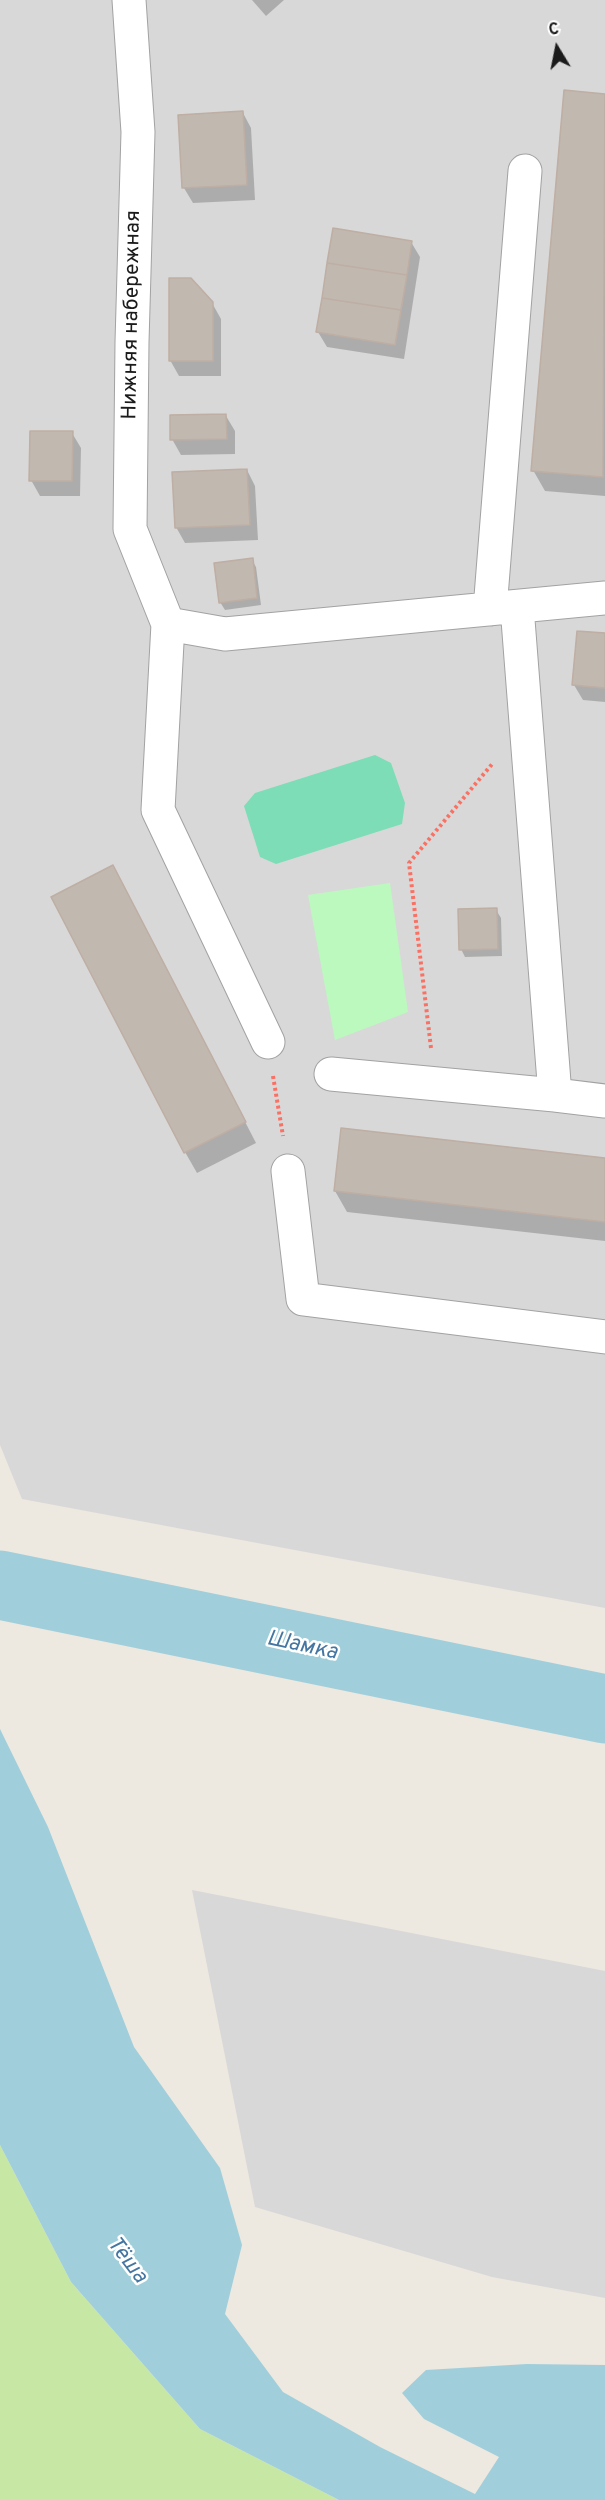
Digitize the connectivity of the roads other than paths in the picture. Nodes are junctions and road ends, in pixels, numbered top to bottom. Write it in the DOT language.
graph roads {
  1 [pos="129,0"];
  2 [pos="525,171"];
  3 [pos="605,598"];
  4 [pos="504,608"];
  5 [pos="168,624"];
  6 [pos="268,1042"];
  7 [pos="331,1074"];
  8 [pos="555,1095"];
  9 [pos="605,1101"];
  10 [pos="288,1171"];
  11 [pos="605,1337"];
  1 -- 5 [label="street, Нижняя набережная"];
  2 -- 4 [label="street"];
  3 -- 4 [label="street"];
  4 -- 5 [label="street"];
  4 -- 8 [label="street"];
  5 -- 6 [label="street"];
  7 -- 8 [label="street"];
  8 -- 9 [label="street"];
  10 -- 11 [label="street"];
}
